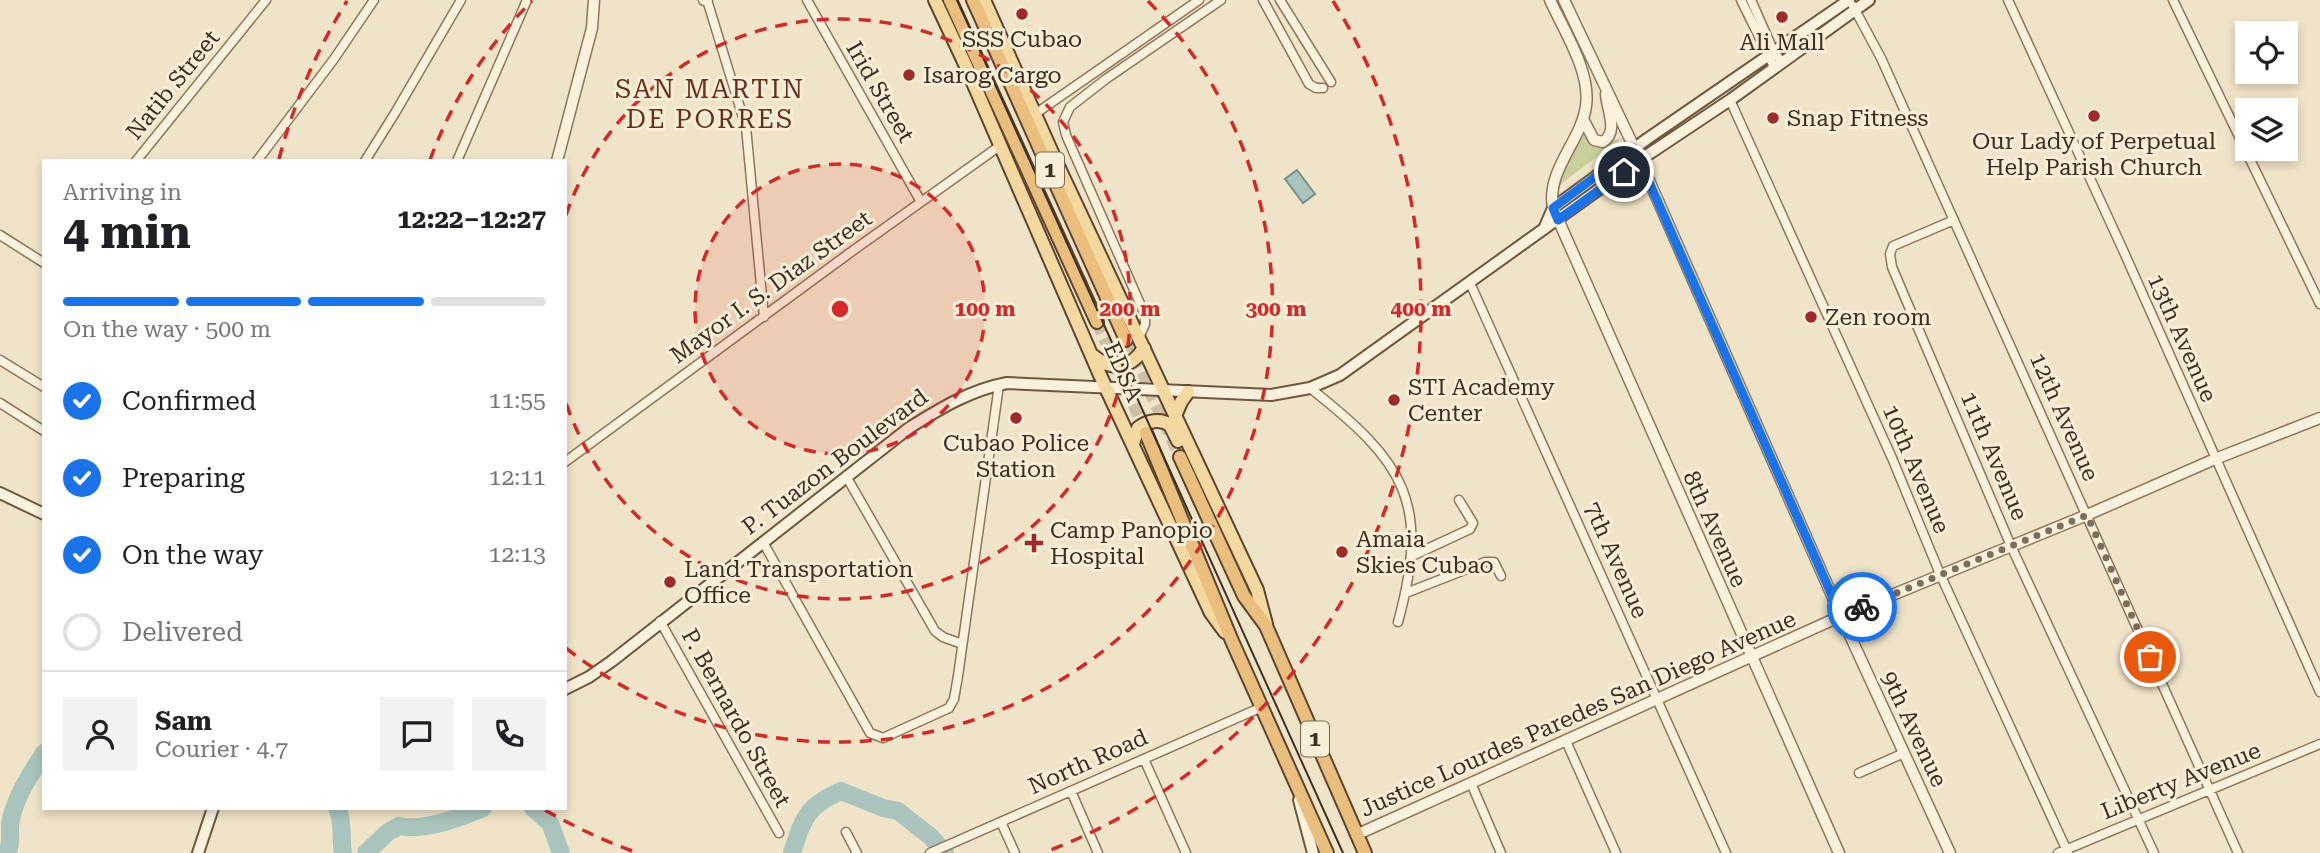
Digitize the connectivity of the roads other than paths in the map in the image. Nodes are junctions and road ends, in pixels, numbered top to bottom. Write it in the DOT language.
graph roads {
  1 [pos="266,0"];
  2 [pos="374,0"];
  3 [pos="461,0"];
  4 [pos="527,0"];
  5 [pos="594,0"];
  6 [pos="706,0"];
  7 [pos="807,0"];
  8 [pos="935,0"];
  9 [pos="950,0"];
  10 [pos="973,0"];
  11 [pos="984,0"];
  12 [pos="1199,0"];
  13 [pos="1221,0"];
  14 [pos="1263,0"];
  15 [pos="1280,0"];
  16 [pos="1550,0"];
  17 [pos="1564,0"];
  18 [pos="1741,0"];
  19 [pos="1751,0"];
  20 [pos="1869,0"];
  21 [pos="2008,0"];
  22 [pos="2173,0"];
  23 [pos="1851,3"];
  24 [pos="1771,55"];
  25 [pos="1778,65"];
  26 [pos="1331,82"];
  27 [pos="1605,87"];
  28 [pos="1322,88"];
  29 [pos="1730,100"];
  30 [pos="1035,114"];
  31 [pos="1583,119"];
  32 [pos="1001,145"];
  33 [pos="1634,148"];
  34 [pos="138,159"];
  35 [pos="259,159"];
  36 [pos="366,159"];
  37 [pos="458,159"];
  38 [pos="557,159"];
  39 [pos="1640,160"];
  40 [pos="921,202"];
  41 [pos="1553,208"];
  42 [pos="1558,220"];
  43 [pos="1954,220"];
  44 [pos="1543,232"];
  45 [pos="0,235"];
  46 [pos="42,262"];
  47 [pos="1470,283"];
  48 [pos="2320,304"];
  49 [pos="764,317"];
  50 [pos="1097,322"];
  51 [pos="1136,342"];
  52 [pos="1091,354"];
  53 [pos="0,360"];
  54 [pos="999,385"];
  55 [pos="42,386"];
  56 [pos="1106,388"];
  57 [pos="1310,388"];
  58 [pos="1164,391"];
  59 [pos="1188,393"];
  60 [pos="0,403"];
  61 [pos="1175,416"];
  62 [pos="2320,418"];
  63 [pos="42,430"];
  64 [pos="1146,433"];
  65 [pos="1133,444"];
  66 [pos="1186,455"];
  67 [pos="2215,459"];
  68 [pos="567,461"];
  69 [pos="846,476"];
  70 [pos="0,493"];
  71 [pos="1459,500"];
  72 [pos="42,513"];
  73 [pos="2087,515"];
  74 [pos="763,542"];
  75 [pos="2011,546"];
  76 [pos="1412,556"];
  77 [pos="1940,574"];
  78 [pos="1501,576"];
  79 [pos="1406,593"];
  80 [pos="1841,616"];
  81 [pos="660,621"];
  82 [pos="1398,622"];
  83 [pos="1232,641"];
  84 [pos="962,644"];
  85 [pos="1751,657"];
  86 [pos="567,688"];
  87 [pos="2320,692"];
  88 [pos="1657,700"];
  89 [pos="1262,707"];
  90 [pos="1566,741"];
  91 [pos="2320,744"];
  92 [pos="1904,753"];
  93 [pos="1144,759"];
  94 [pos="1859,773"];
  95 [pos="1293,777"];
  96 [pos="1471,783"];
  97 [pos="2209,790"];
  98 [pos="1071,791"];
  99 [pos="212,810"];
  100 [pos="2138,819"];
  101 [pos="1001,822"];
  102 [pos="846,832"];
  103 [pos="779,834"];
  104 [pos="1356,835"];
  105 [pos="2064,852"];
  106 [pos="198,853"];
  107 [pos="857,853"];
  108 [pos="930,853"];
  109 [pos="1015,853"];
  110 [pos="1098,853"];
  111 [pos="1186,853"];
  112 [pos="1313,853"];
  113 [pos="1327,853"];
  114 [pos="1365,853"];
  115 [pos="1502,853"];
  116 [pos="1616,853"];
  117 [pos="1726,853"];
  118 [pos="1839,853"];
  119 [pos="1950,853"];
  120 [pos="2154,853"];
  121 [pos="2238,853"];
  1 -- 34 [label="street, Natib Street"];
  2 -- 35 [label="street"];
  3 -- 36 [label="street"];
  4 -- 37 [label="street"];
  5 -- 38 [label="street"];
  6 -- 49 [label="street"];
  7 -- 40 [label="street, Irid Street"];
  8 -- 32 [label="main road, EDSA / 1"];
  9 -- 50 [label="highway, EDSA / 1"];
  10 -- 51 [label="highway, EDSA / 1"];
  11 -- 30 [label="main road, EDSA / 1"];
  12 -- 30 [label="street"];
  13 -- 51 [label="street"];
  14 -- 28 [label="street"];
  15 -- 26 [label="street"];
  16 -- 31 [label="street"];
  17 -- 27 [label="street, 9th Avenue"];
  18 -- 24 [label="street"];
  19 -- 24 [label="street"];
  20 -- 23 [label="main road, P. Tuazon Boulevard"];
  21 -- 67 [label="street, 13th Avenue"];
  22 -- 48 [label="street"];
  23 -- 24 [label="main road, P. Tuazon Boulevard"];
  23 -- 25 [label="main road, P. Tuazon Boulevard"];
  23 -- 43 [label="street, 12th Avenue"];
  24 -- 25 [label="street"];
  24 -- 33 [label="main road, P. Tuazon Boulevard"];
  25 -- 29 [label="main road, P. Tuazon Boulevard"];
  27 -- 31 [label="street"];
  27 -- 33 [label="street, 9th Avenue"];
  29 -- 39 [label="main road, P. Tuazon Boulevard"];
  29 -- 77 [label="street, 10th Avenue"];
  30 -- 51 [label="main road, EDSA / 1"];
  31 -- 41 [label="street"];
  32 -- 40 [label="street, Mayor I. S. Diaz Street"];
  32 -- 52 [label="main road, EDSA / 1"];
  33 -- 39 [label="street, 9th Avenue"];
  33 -- 41 [label="main road, P. Tuazon Boulevard"];
  39 -- 42 [label="main road, P. Tuazon Boulevard"];
  39 -- 80 [label="street, 9th Avenue"];
  40 -- 49 [label="street, Mayor I. S. Diaz Street"];
  41 -- 42 [label="street, 8th Avenue"];
  41 -- 44 [label="main road"];
  42 -- 44 [label="main road, P. Tuazon Boulevard"];
  42 -- 85 [label="street, 8th Avenue"];
  43 -- 73 [label="street, 12th Avenue"];
  43 -- 75 [label="street, 11th Avenue"];
  44 -- 47 [label="main road, P. Tuazon Boulevard"];
  45 -- 46 [label="street"];
  47 -- 57 [label="main road, P. Tuazon Boulevard"];
  47 -- 88 [label="street, 7th Avenue"];
  49 -- 68 [label="street, Mayor I. S. Diaz Street"];
  51 -- 52 [label="main road"];
  51 -- 58 [label="main road, EDSA / 1"];
  52 -- 56 [label="main road, EDSA / 1"];
  53 -- 55 [label="street"];
  54 -- 56 [label="main road, P. Tuazon Boulevard"];
  54 -- 69 [label="main road, P. Tuazon Boulevard"];
  54 -- 84 [label="street"];
  56 -- 58 [label="main road, P. Tuazon Boulevard"];
  56 -- 65 [label="main road, EDSA / 1"];
  57 -- 59 [label="main road, P. Tuazon Boulevard"];
  57 -- 76 [label="street"];
  58 -- 59 [label="main road, P. Tuazon Boulevard"];
  58 -- 61 [label="main road, EDSA / 1"];
  59 -- 61 [label="main road"];
  60 -- 63 [label="street"];
  61 -- 66 [label="main road, EDSA / 1"];
  62 -- 67 [label="street, Justice Lourdes Paredes San Diego Avenue"];
  64 -- 83 [label="highway, EDSA / 1"];
  65 -- 66 [label="main road"];
  65 -- 83 [label="main road, EDSA / 1"];
  66 -- 104 [label="highway, EDSA / 1"];
  67 -- 73 [label="street, Justice Lourdes Paredes San Diego Avenue"];
  67 -- 87 [label="street, 13th Avenue"];
  69 -- 74 [label="main road, P. Tuazon Boulevard"];
  69 -- 84 [label="street"];
  70 -- 72 [label="main road"];
  71 -- 76 [label="street"];
  73 -- 75 [label="street, Justice Lourdes Paredes San Diego Avenue"];
  73 -- 97 [label="street, 12th Avenue"];
  74 -- 81 [label="main road, P. Tuazon Boulevard"];
  74 -- 84 [label="street"];
  75 -- 77 [label="street, Justice Lourdes Paredes San Diego Avenue"];
  75 -- 100 [label="street, 11th Avenue"];
  76 -- 79 [label="street"];
  77 -- 80 [label="street, Justice Lourdes Paredes San Diego Avenue"];
  77 -- 105 [label="street, 10th Avenue"];
  78 -- 79 [label="street"];
  79 -- 82 [label="street"];
  80 -- 85 [label="street, Justice Lourdes Paredes San Diego Avenue"];
  80 -- 92 [label="street, 9th Avenue"];
  81 -- 86 [label="main road, P. Tuazon Boulevard"];
  81 -- 103 [label="street, P. Bernardo Street"];
  83 -- 89 [label="highway, EDSA / 1"];
  85 -- 88 [label="street, Justice Lourdes Paredes San Diego Avenue"];
  85 -- 118 [label="street, 8th Avenue"];
  88 -- 90 [label="street, Justice Lourdes Paredes San Diego Avenue"];
  88 -- 117 [label="street, 7th Avenue"];
  89 -- 93 [label="street, North Road"];
  89 -- 95 [label="highway, EDSA / 1"];
  90 -- 96 [label="street, Justice Lourdes Paredes San Diego Avenue"];
  90 -- 116 [label="street"];
  91 -- 97 [label="street, Liberty Avenue"];
  92 -- 94 [label="street"];
  92 -- 119 [label="street, 9th Avenue"];
  93 -- 98 [label="street, North Road"];
  93 -- 111 [label="street"];
  95 -- 112 [label="main road, EDSA / 1"];
  95 -- 113 [label="highway, EDSA / 1"];
  96 -- 104 [label="street, Justice Lourdes Paredes San Diego Avenue"];
  96 -- 115 [label="street"];
  97 -- 100 [label="street, Liberty Avenue"];
  97 -- 121 [label="street, 12th Avenue"];
  98 -- 101 [label="street, North Road"];
  98 -- 110 [label="street"];
  99 -- 106 [label="main road"];
  100 -- 105 [label="street, Liberty Avenue"];
  100 -- 120 [label="street, 11th Avenue"];
  101 -- 108 [label="street, North Road"];
  101 -- 109 [label="street"];
  102 -- 107 [label="street"];
  104 -- 114 [label="highway, EDSA / 1"];
}
